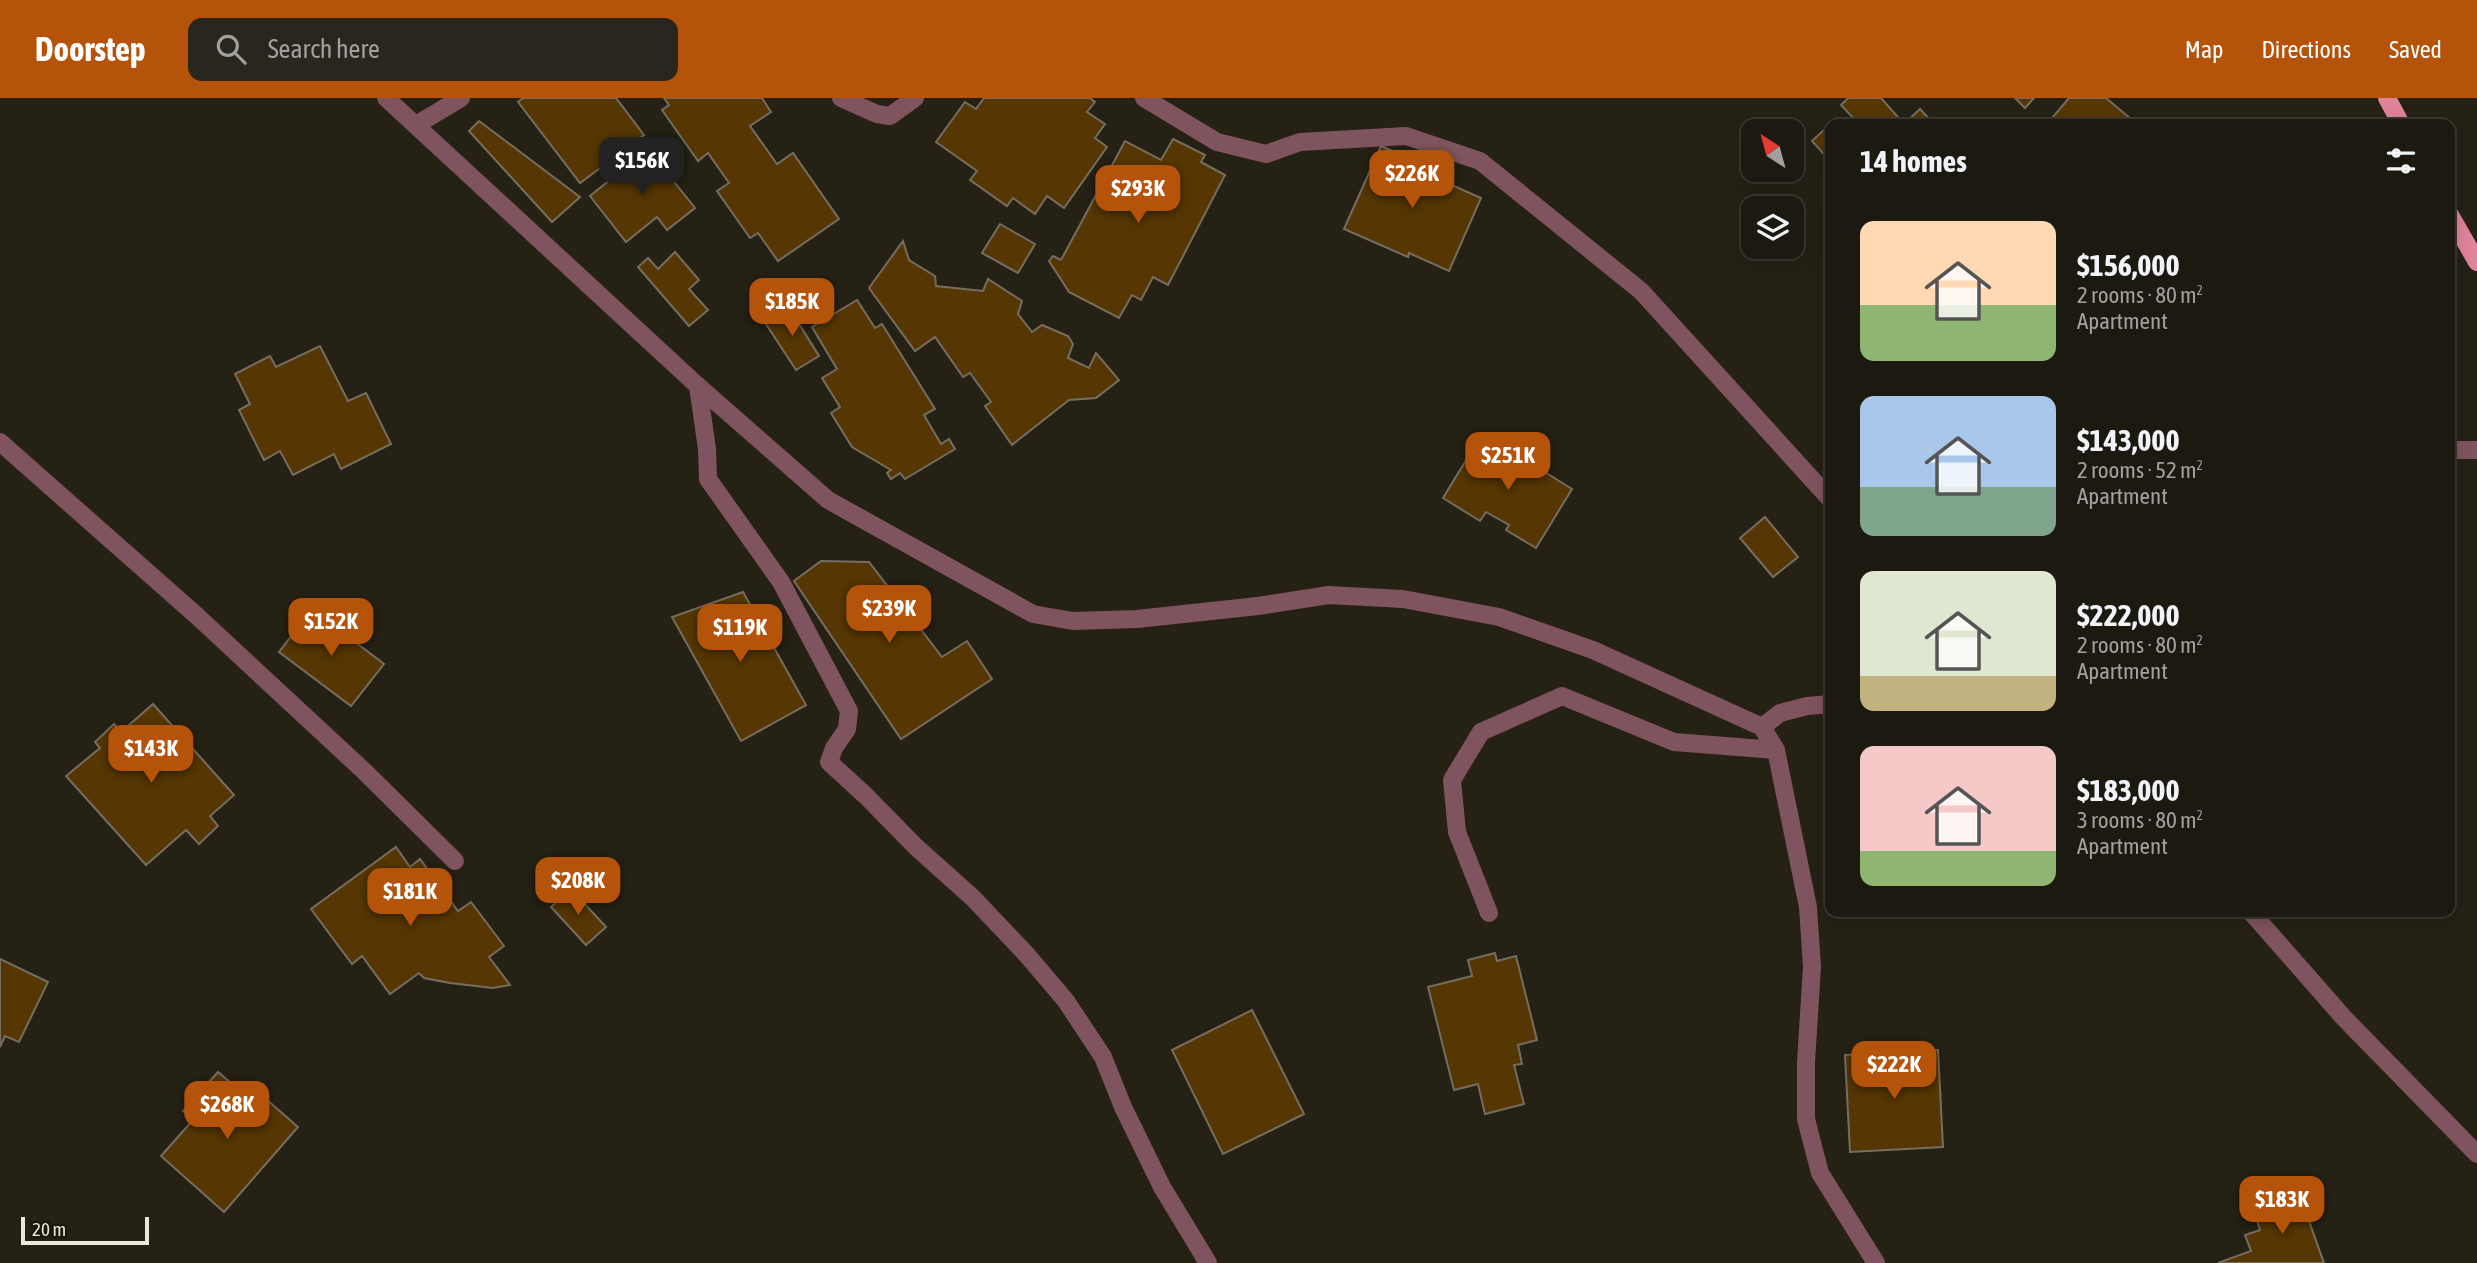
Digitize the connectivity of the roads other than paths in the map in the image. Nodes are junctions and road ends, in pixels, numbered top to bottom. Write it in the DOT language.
graph roads {
  1 [pos="386,98"];
  2 [pos="461,98"];
  3 [pos="841,98"];
  4 [pos="915,98"];
  5 [pos="1144,98"];
  6 [pos="2387,98"];
  7 [pos="2398,119"];
  8 [pos="416,125"];
  9 [pos="2455,224"];
  10 [pos="2477,262"];
  11 [pos="698,386"];
  12 [pos="0,442"];
  13 [pos="2455,450"];
  14 [pos="2477,450"];
  15 [pos="1825,493"];
  16 [pos="1825,704"];
  17 [pos="1762,727"];
  18 [pos="1776,750"];
  19 [pos="456,861"];
  20 [pos="1489,913"];
  21 [pos="2255,917"];
  22 [pos="2477,1154"];
  23 [pos="1208,1263"];
  24 [pos="1876,1263"];
  1 -- 8 [label="street"];
  2 -- 8 [label="street"];
  3 -- 4 [label="street"];
  5 -- 15 [label="street"];
  6 -- 7 [label="main road"];
  8 -- 11 [label="street"];
  9 -- 10 [label="main road"];
  11 -- 17 [label="street"];
  11 -- 23 [label="street"];
  12 -- 19 [label="street"];
  13 -- 14 [label="street"];
  16 -- 17 [label="street"];
  17 -- 18 [label="street"];
  18 -- 20 [label="street"];
  18 -- 24 [label="street"];
  21 -- 22 [label="street"];
}
